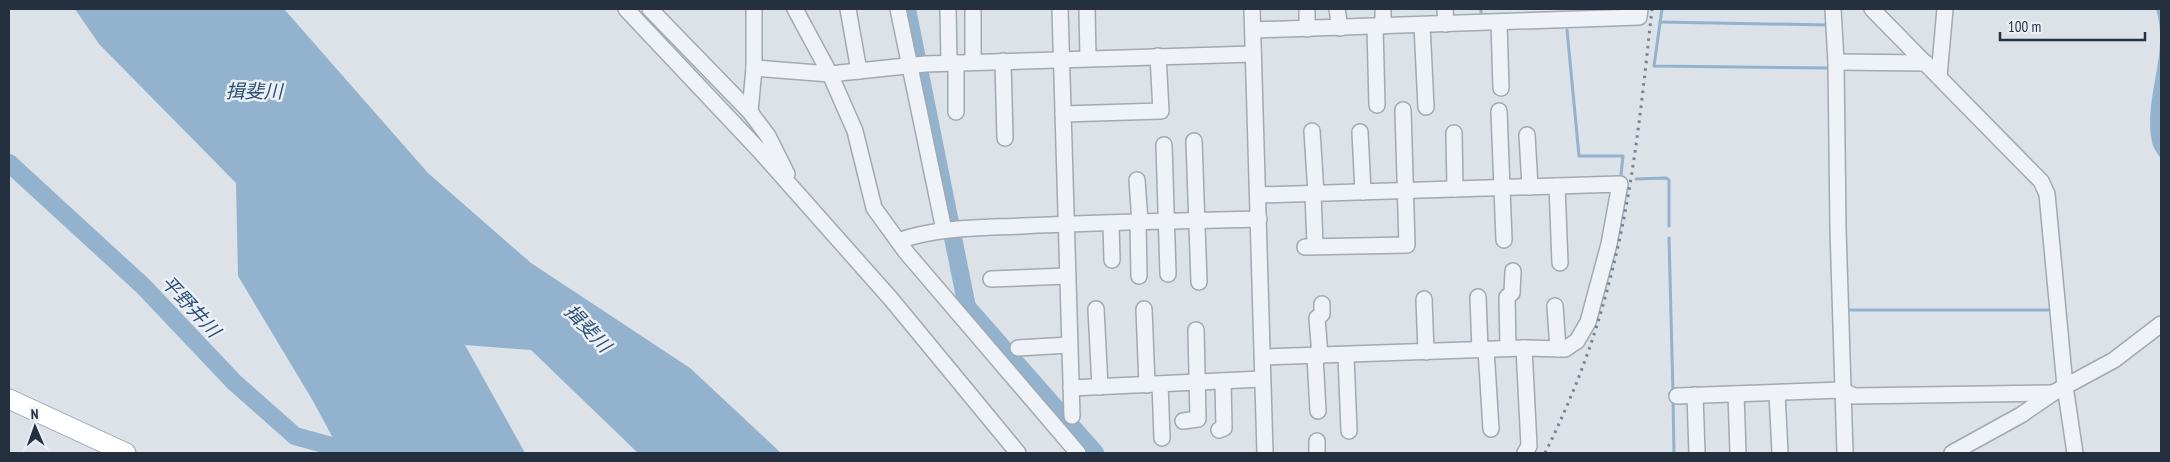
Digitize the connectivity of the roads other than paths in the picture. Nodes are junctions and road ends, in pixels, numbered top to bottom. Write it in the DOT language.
graph roads {
  1 [pos="626,9"];
  2 [pos="650,9"];
  3 [pos="754,9"];
  4 [pos="795,9"];
  5 [pos="848,9"];
  6 [pos="898,9"];
  7 [pos="948,9"];
  8 [pos="973,9"];
  9 [pos="1060,9"];
  10 [pos="1087,9"];
  11 [pos="1252,9"];
  12 [pos="1306,9"];
  13 [pos="1337,9"];
  14 [pos="1383,9"];
  15 [pos="1640,9"];
  16 [pos="1833,9"];
  17 [pos="1872,9"];
  18 [pos="1945,9"];
  19 [pos="1446,16"];
  20 [pos="1491,18"];
  21 [pos="1422,25"];
  22 [pos="1379,27"];
  23 [pos="1340,28"];
  24 [pos="1307,29"];
  25 [pos="1253,30"];
  26 [pos="1253,54"];
  27 [pos="1158,56"];
  28 [pos="1088,58"];
  29 [pos="1062,59"];
  30 [pos="1003,61"];
  31 [pos="973,62"];
  32 [pos="1836,62"];
  33 [pos="952,63"];
  34 [pos="1926,63"];
  35 [pos="910,66"];
  36 [pos="754,68"];
  37 [pos="859,71"];
  38 [pos="830,74"];
  39 [pos="1938,76"];
  40 [pos="1501,88"];
  41 [pos="1377,105"];
  42 [pos="1426,107"];
  43 [pos="1403,110"];
  44 [pos="1499,111"];
  45 [pos="750,112"];
  46 [pos="956,112"];
  47 [pos="1063,114"];
  48 [pos="1312,131"];
  49 [pos="1360,132"];
  50 [pos="1450,134"];
  51 [pos="1531,136"];
  52 [pos="1005,138"];
  53 [pos="1194,141"];
  54 [pos="1164,145"];
  55 [pos="1137,180"];
  56 [pos="1557,186"];
  57 [pos="1533,187"];
  58 [pos="1502,188"];
  59 [pos="1406,190"];
  60 [pos="1451,190"];
  61 [pos="796,192"];
  62 [pos="1363,192"];
  63 [pos="1314,194"];
  64 [pos="1259,195"];
  65 [pos="1259,219"];
  66 [pos="1166,221"];
  67 [pos="1197,221"];
  68 [pos="1139,222"];
  69 [pos="1111,223"];
  70 [pos="1066,224"];
  71 [pos="944,230"];
  72 [pos="1504,240"];
  73 [pos="898,241"];
  74 [pos="1112,260"];
  75 [pos="1560,263"];
  76 [pos="1513,272"];
  77 [pos="1168,274"];
  78 [pos="1067,276"];
  79 [pos="1139,276"];
  80 [pos="991,279"];
  81 [pos="1199,282"];
  82 [pos="1478,297"];
  83 [pos="1424,299"];
  84 [pos="1322,304"];
  85 [pos="1555,306"];
  86 [pos="1096,309"];
  87 [pos="1144,309"];
  88 [pos="2161,324"];
  89 [pos="1199,330"];
  90 [pos="1070,345"];
  91 [pos="1018,348"];
  92 [pos="1508,348"];
  93 [pos="1524,348"];
  94 [pos="1558,349"];
  95 [pos="1483,350"];
  96 [pos="1426,352"];
  97 [pos="1318,356"];
  98 [pos="1346,356"];
  99 [pos="1262,358"];
  100 [pos="1262,379"];
  101 [pos="1223,381"];
  102 [pos="1202,382"];
  103 [pos="1154,384"];
  104 [pos="1100,387"];
  105 [pos="1071,388"];
  106 [pos="1842,390"];
  107 [pos="2059,390"];
  108 [pos="1777,392"];
  109 [pos="1736,394"];
  110 [pos="1695,395"];
  111 [pos="1677,396"];
  112 [pos="9,399"];
  113 [pos="1318,411"];
  114 [pos="1072,416"];
  115 [pos="1183,421"];
  116 [pos="1491,429"];
  117 [pos="1219,430"];
  118 [pos="1349,431"];
  119 [pos="1162,438"];
  120 [pos="126,453"];
  121 [pos="1018,453"];
  122 [pos="1078,453"];
  123 [pos="1265,453"];
  124 [pos="1525,453"];
  125 [pos="1697,453"];
  126 [pos="1738,453"];
  127 [pos="1780,453"];
  128 [pos="1845,453"];
  129 [pos="1952,453"];
  130 [pos="2075,453"];
  1 -- 61 [label="street"];
  2 -- 45 [label="street"];
  3 -- 36 [label="street"];
  4 -- 38 [label="street"];
  5 -- 37 [label="street"];
  6 -- 35 [label="street"];
  7 -- 33 [label="street"];
  8 -- 31 [label="street"];
  9 -- 29 [label="street"];
  10 -- 28 [label="street"];
  11 -- 25 [label="street"];
  12 -- 24 [label="street"];
  13 -- 23 [label="street"];
  14 -- 22 [label="street"];
  15 -- 20 [label="street"];
  16 -- 32 [label="street"];
  17 -- 34 [label="street"];
  18 -- 39 [label="street"];
  19 -- 20 [label="street"];
  19 -- 21 [label="street"];
  20 -- 40 [label="street"];
  21 -- 22 [label="street"];
  21 -- 42 [label="street"];
  22 -- 23 [label="street"];
  22 -- 41 [label="street"];
  23 -- 24 [label="street"];
  24 -- 25 [label="street"];
  25 -- 26 [label="street"];
  26 -- 27 [label="street"];
  26 -- 64 [label="street"];
  27 -- 28 [label="street"];
  27 -- 47 [label="street"];
  28 -- 29 [label="street"];
  29 -- 30 [label="street"];
  29 -- 47 [label="street"];
  30 -- 31 [label="street"];
  30 -- 52 [label="street"];
  31 -- 33 [label="street"];
  32 -- 34 [label="street"];
  32 -- 106 [label="street"];
  33 -- 35 [label="street"];
  33 -- 46 [label="street"];
  34 -- 39 [label="street"];
  35 -- 37 [label="street"];
  35 -- 71 [label="street"];
  36 -- 38 [label="street"];
  36 -- 45 [label="street"];
  37 -- 38 [label="street"];
  38 -- 73 [label="street"];
  39 -- 107 [label="street"];
  43 -- 59 [label="street"];
  44 -- 58 [label="street"];
  45 -- 61 [label="street"];
  47 -- 70 [label="street"];
  48 -- 63 [label="street"];
  49 -- 62 [label="street"];
  50 -- 60 [label="street"];
  51 -- 57 [label="street"];
  53 -- 67 [label="street"];
  54 -- 66 [label="street"];
  55 -- 68 [label="street"];
  56 -- 57 [label="street"];
  56 -- 75 [label="street"];
  56 -- 94 [label="street"];
  57 -- 58 [label="street"];
  58 -- 60 [label="street"];
  58 -- 72 [label="street"];
  59 -- 60 [label="street"];
  59 -- 62 [label="street"];
  59 -- 63 [label="street"];
  61 -- 121 [label="street"];
  62 -- 63 [label="street"];
  63 -- 64 [label="street"];
  64 -- 65 [label="street"];
  65 -- 67 [label="street"];
  65 -- 99 [label="street"];
  66 -- 67 [label="street"];
  66 -- 68 [label="street"];
  66 -- 77 [label="street"];
  67 -- 81 [label="street"];
  68 -- 69 [label="street"];
  68 -- 79 [label="street"];
  69 -- 70 [label="street"];
  69 -- 74 [label="street"];
  70 -- 71 [label="street"];
  70 -- 78 [label="street"];
  71 -- 73 [label="street"];
  73 -- 122 [label="street"];
  76 -- 92 [label="street"];
  78 -- 80 [label="street"];
  78 -- 90 [label="street"];
  82 -- 95 [label="street"];
  83 -- 96 [label="street"];
  84 -- 97 [label="street"];
  85 -- 94 [label="street"];
  86 -- 104 [label="street"];
  87 -- 103 [label="street"];
  88 -- 107 [label="street"];
  89 -- 102 [label="street"];
  90 -- 91 [label="street"];
  90 -- 105 [label="street"];
  92 -- 93 [label="street"];
  92 -- 95 [label="street"];
  93 -- 94 [label="street"];
  93 -- 124 [label="street"];
  95 -- 96 [label="street"];
  95 -- 116 [label="street"];
  96 -- 98 [label="street"];
  97 -- 98 [label="street"];
  97 -- 99 [label="street"];
  97 -- 113 [label="street"];
  98 -- 118 [label="street"];
  99 -- 100 [label="street"];
  100 -- 101 [label="street"];
  100 -- 123 [label="street"];
  101 -- 102 [label="street"];
  101 -- 117 [label="street"];
  102 -- 103 [label="street"];
  102 -- 115 [label="street"];
  103 -- 104 [label="street"];
  103 -- 119 [label="street"];
  104 -- 105 [label="street"];
  105 -- 114 [label="street"];
  106 -- 107 [label="street"];
  106 -- 108 [label="street"];
  106 -- 128 [label="street"];
  107 -- 129 [label="street"];
  107 -- 130 [label="street"];
  108 -- 109 [label="street"];
  108 -- 127 [label="street"];
  109 -- 110 [label="street"];
  109 -- 126 [label="street"];
  110 -- 111 [label="street"];
  110 -- 125 [label="street"];
  112 -- 120 [label="main road"];
}
